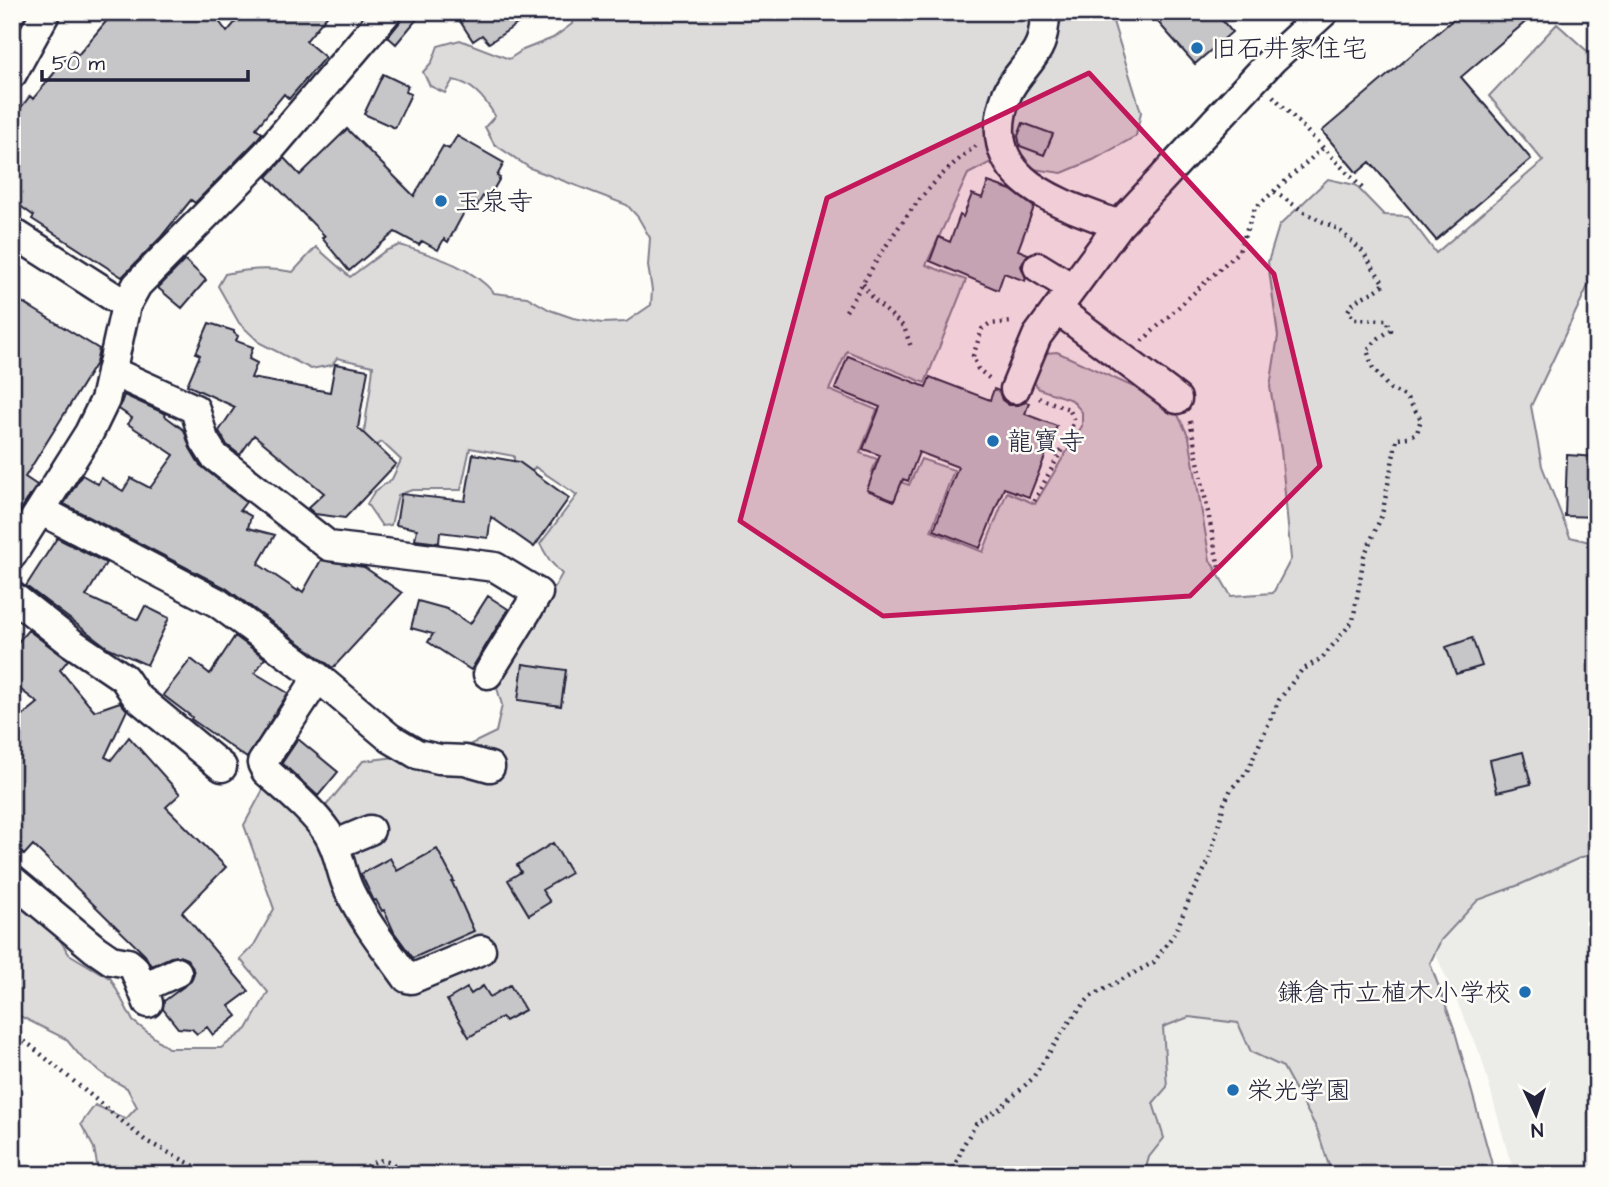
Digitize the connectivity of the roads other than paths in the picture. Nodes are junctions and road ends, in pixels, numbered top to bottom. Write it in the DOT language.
graph roads {
  1 [pos="47,12"];
  2 [pos="387,12"];
  3 [pos="1046,12"];
  4 [pos="1324,12"];
  5 [pos="12,74"];
  6 [pos="1119,225"];
  7 [pos="12,232"];
  8 [pos="1038,267"];
  9 [pos="1064,299"];
  10 [pos="126,305"];
  11 [pos="111,370"];
  12 [pos="1014,389"];
  13 [pos="1177,399"];
  14 [pos="42,511"];
  15 [pos="12,555"];
  16 [pos="12,596"];
  17 [pos="314,674"];
  18 [pos="488,674"];
  19 [pos="222,766"];
  20 [pos="489,767"];
  21 [pos="370,830"];
  22 [pos="334,845"];
  23 [pos="12,880"];
  24 [pos="481,950"];
  25 [pos="177,972"];
  1 -- 5 [label="street"];
  2 -- 10 [label="street"];
  3 -- 6 [label="street"];
  4 -- 6 [label="street"];
  6 -- 9 [label="street"];
  7 -- 10 [label="street"];
  8 -- 9 [label="street"];
  9 -- 12 [label="street"];
  9 -- 13 [label="street"];
  10 -- 11 [label="street"];
  11 -- 14 [label="street"];
  11 -- 18 [label="street"];
  14 -- 15 [label="street"];
  14 -- 17 [label="street"];
  16 -- 19 [label="street"];
  17 -- 20 [label="street"];
  17 -- 22 [label="street"];
  21 -- 22 [label="street"];
  22 -- 24 [label="street"];
  23 -- 25 [label="street"];
}
